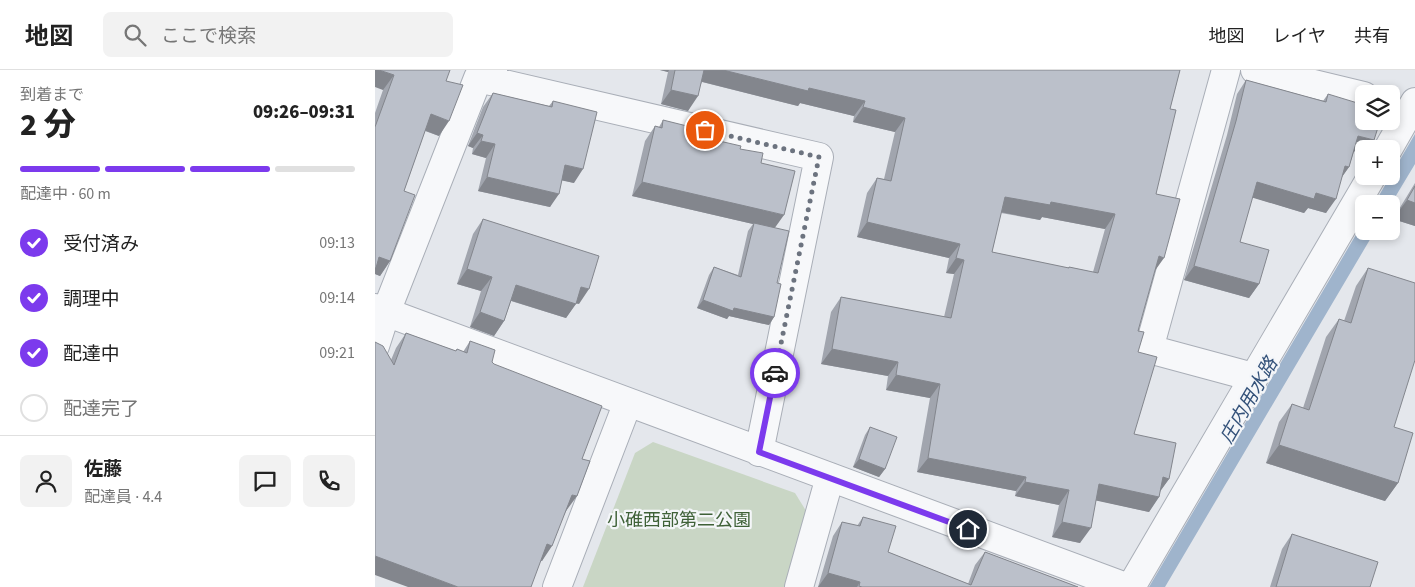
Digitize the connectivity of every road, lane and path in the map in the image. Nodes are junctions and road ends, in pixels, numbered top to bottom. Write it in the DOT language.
graph roads {
  1 [pos="1226,70"];
  2 [pos="1255,70"];
  3 [pos="486,74"];
  4 [pos="1355,94"];
  5 [pos="1408,105"];
  6 [pos="1392,140"];
  7 [pos="1367,185"];
  8 [pos="381,310"];
  9 [pos="375,346"];
  10 [pos="1253,377"];
  11 [pos="628,402"];
  12 [pos="759,452"];
  13 [pos="829,477"];
  14 [pos="557,587"];
  15 [pos="799,587"];
  16 [pos="1126,587"];
  17 [pos="1131,587"];
  1 -- 10 [label="street"];
  2 -- 4 [label="street"];
  3 -- 8 [label="street"];
  3 -- 12 [label="street"];
  5 -- 6 [label="street"];
  7 -- 10 [label="street"];
  8 -- 9 [label="street"];
  8 -- 11 [label="street"];
  10 -- 17 [label="street"];
  11 -- 12 [label="street"];
  11 -- 14 [label="street"];
  12 -- 13 [label="street"];
  13 -- 15 [label="street"];
  13 -- 16 [label="street"];
}
